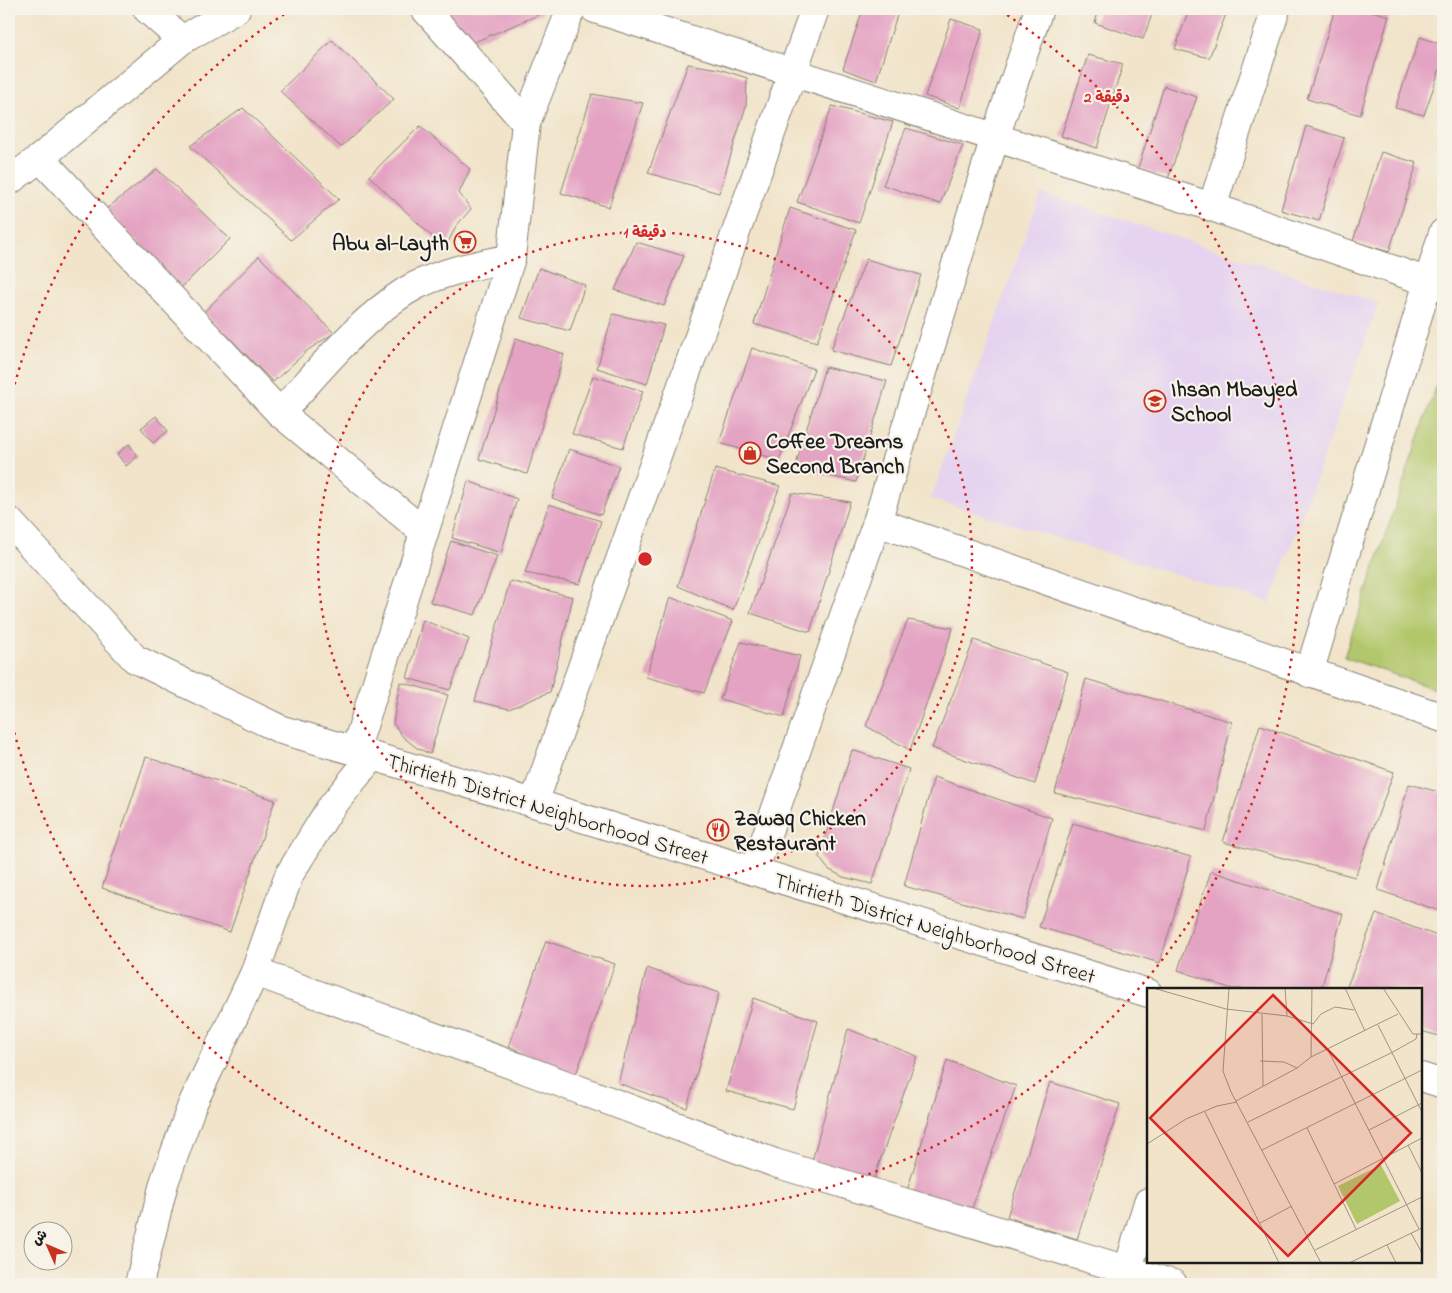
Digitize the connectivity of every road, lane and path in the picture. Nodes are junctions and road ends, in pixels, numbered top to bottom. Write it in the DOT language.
graph roads {
  1 [pos="147,9"];
  2 [pos="236,9"];
  3 [pos="424,9"];
  4 [pos="571,9"];
  5 [pos="595,9"];
  6 [pos="815,9"];
  7 [pos="1039,9"];
  8 [pos="1276,9"];
  9 [pos="182,40"];
  10 [pos="794,72"];
  11 [pos="526,123"];
  12 [pos="995,137"];
  13 [pos="40,158"];
  14 [pos="9,181"];
  15 [pos="1212,207"];
  16 [pos="1443,233"];
  17 [pos="511,258"];
  18 [pos="1435,285"];
  19 [pos="280,413"];
  20 [pos="9,521"];
  21 [pos="877,522"];
  22 [pos="424,532"];
  23 [pos="1309,673"];
  24 [pos="1443,718"];
  25 [pos="363,753"];
  26 [pos="534,803"];
  27 [pos="754,871"];
  28 [pos="255,972"];
  29 [pos="1147,993"];
  30 [pos="1422,1078"];
  31 [pos="1443,1084"];
  32 [pos="1147,1205"];
  33 [pos="1128,1269"];
  34 [pos="139,1284"];
  35 [pos="1173,1284"];
  1 -- 9 [label="street"];
  2 -- 9 [label="street"];
  3 -- 11 [label="street"];
  4 -- 11 [label="street"];
  5 -- 10 [label="street"];
  6 -- 10 [label="street"];
  7 -- 12 [label="street"];
  8 -- 15 [label="street"];
  9 -- 13 [label="street"];
  10 -- 12 [label="street"];
  10 -- 26 [label="street"];
  11 -- 17 [label="street"];
  12 -- 15 [label="street"];
  12 -- 21 [label="street"];
  13 -- 14 [label="street"];
  13 -- 19 [label="street"];
  15 -- 18 [label="street"];
  16 -- 18 [label="street"];
  17 -- 19 [label="street"];
  17 -- 22 [label="street"];
  18 -- 23 [label="street"];
  19 -- 22 [label="street"];
  20 -- 25 [label="street, Thirtieth District Neighborhood Street"];
  21 -- 23 [label="street"];
  21 -- 27 [label="street"];
  22 -- 25 [label="street"];
  23 -- 24 [label="street"];
  25 -- 26 [label="street, Thirtieth District Neighborhood Street"];
  25 -- 28 [label="street"];
  26 -- 27 [label="street, Thirtieth District Neighborhood Street"];
  27 -- 29 [label="street, Thirtieth District Neighborhood Street"];
  28 -- 33 [label="street"];
  28 -- 34 [label="street"];
  30 -- 31 [label="street"];
  32 -- 33 [label="street"];
  33 -- 35 [label="street"];
}
